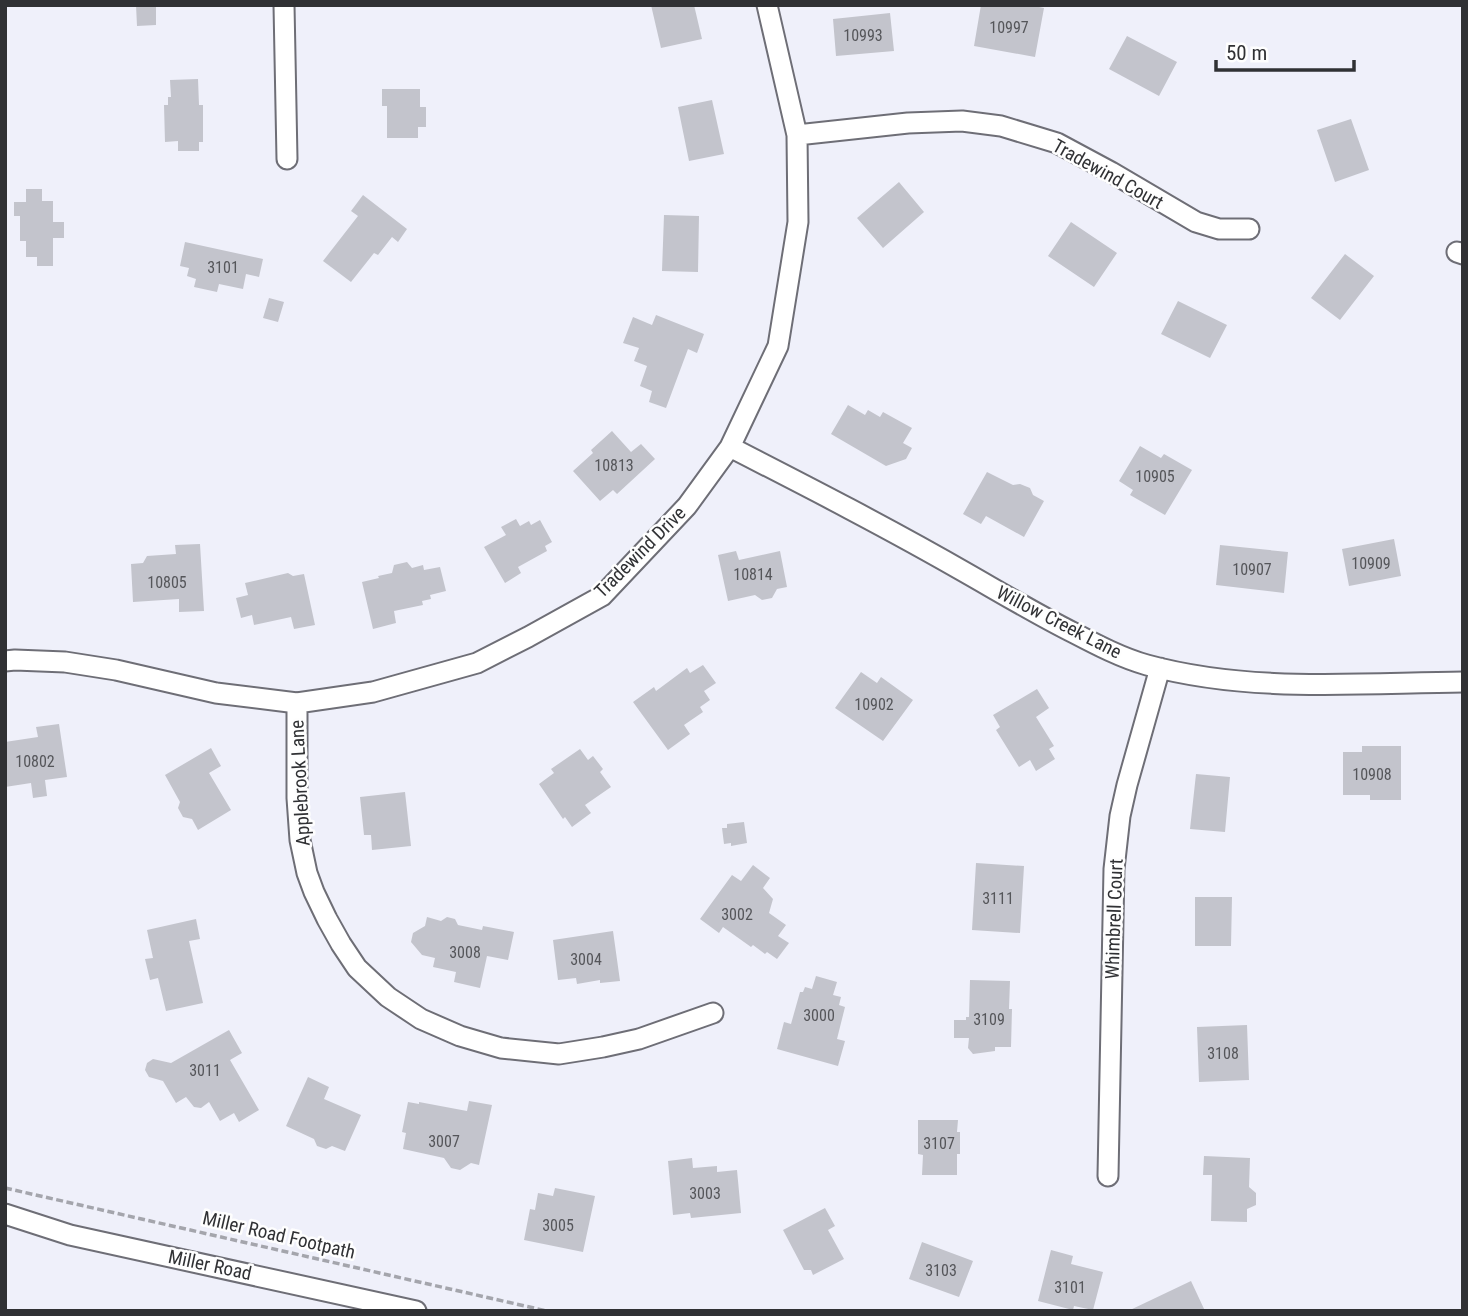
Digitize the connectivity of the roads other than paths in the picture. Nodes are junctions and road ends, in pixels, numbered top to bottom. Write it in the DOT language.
graph roads {
  1 [pos="284,5"];
  2 [pos="767,5"];
  3 [pos="797,135"];
  4 [pos="287,159"];
  5 [pos="1249,229"];
  6 [pos="730,447"];
  7 [pos="5,661"];
  8 [pos="1160,668"];
  9 [pos="1463,682"];
  10 [pos="297,703"];
  11 [pos="713,1013"];
  12 [pos="1108,1176"];
  13 [pos="5,1214"];
  14 [pos="416,1311"];
  1 -- 4 [label="street"];
  2 -- 3 [label="street, Tradewind Drive"];
  3 -- 5 [label="street, Tradewind Court"];
  3 -- 6 [label="street, Tradewind Drive"];
  6 -- 8 [label="street, Willow Creek Lane"];
  6 -- 10 [label="street, Tradewind Drive"];
  7 -- 10 [label="street, Tradewind Drive"];
  8 -- 9 [label="street, Willow Creek Lane"];
  8 -- 12 [label="street, Whimbrell Court"];
  10 -- 11 [label="street, Applebrook Lane"];
  13 -- 14 [label="street, Miller Road"];
}
